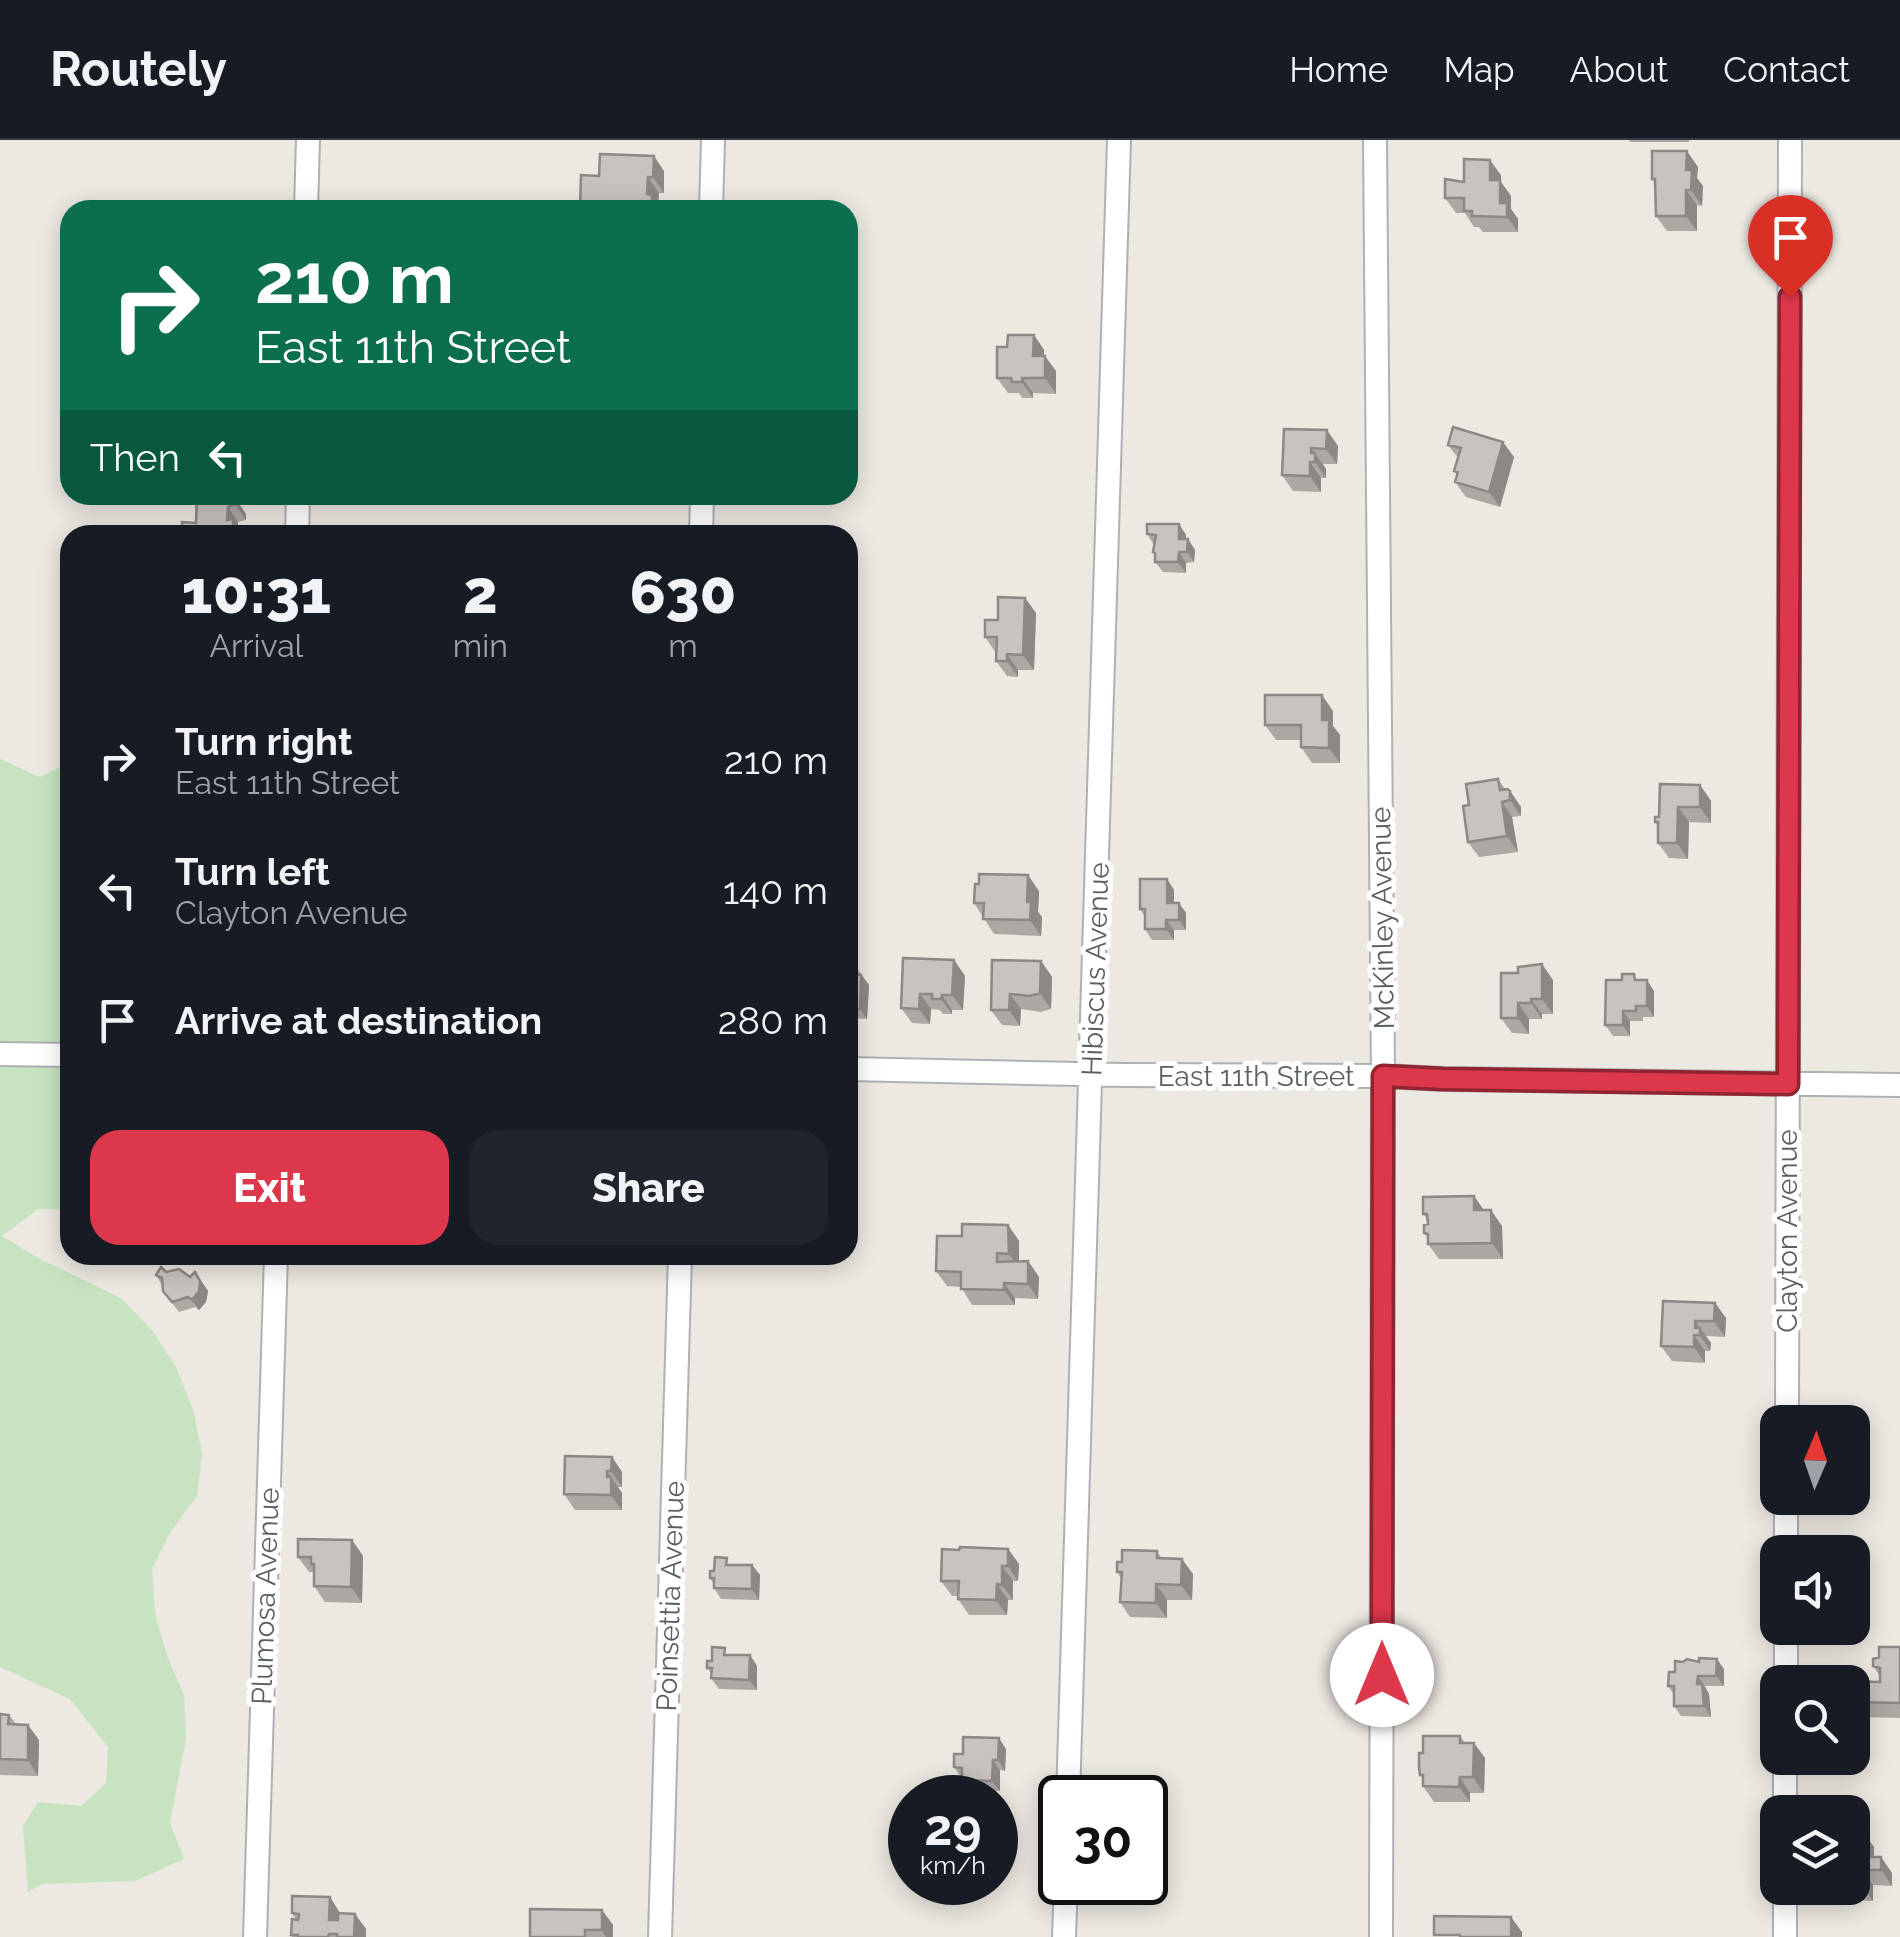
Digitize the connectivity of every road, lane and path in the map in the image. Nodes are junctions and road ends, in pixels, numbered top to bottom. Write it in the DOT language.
graph roads {
  1 [pos="308,140"];
  2 [pos="713,140"];
  3 [pos="1118,140"];
  4 [pos="1375,140"];
  5 [pos="1790,140"];
  6 [pos="306,200"];
  7 [pos="711,200"];
  8 [pos="0,1054"];
  9 [pos="60,1055"];
  10 [pos="858,1069"];
  11 [pos="1092,1073"];
  12 [pos="1383,1076"];
  13 [pos="1788,1084"];
  14 [pos="1900,1085"];
  15 [pos="276,1265"];
  16 [pos="680,1265"];
  17 [pos="1787,1405"];
  18 [pos="1069,1775"];
  19 [pos="1065,1905"];
  20 [pos="1785,1905"];
  21 [pos="255,1937"];
  22 [pos="660,1937"];
  23 [pos="1064,1937"];
  24 [pos="1381,1937"];
  25 [pos="1785,1937"];
  1 -- 6 [label="street"];
  2 -- 7 [label="street"];
  3 -- 11 [label="street, Hibiscus Avenue"];
  4 -- 12 [label="street, McKinley Avenue"];
  5 -- 13 [label="street, Clayton Avenue"];
  8 -- 9 [label="street"];
  10 -- 11 [label="street, East 11th Street"];
  11 -- 12 [label="street, East 11th Street"];
  11 -- 18 [label="street, Hibiscus Avenue"];
  12 -- 13 [label="street, East 11th Street"];
  12 -- 24 [label="street, McKinley Avenue"];
  13 -- 14 [label="street, East 11th Street"];
  13 -- 17 [label="street, Clayton Avenue"];
  15 -- 21 [label="street, Plumosa Avenue"];
  16 -- 22 [label="street, Poinsettia Avenue"];
  19 -- 23 [label="street"];
  20 -- 25 [label="street"];
}
